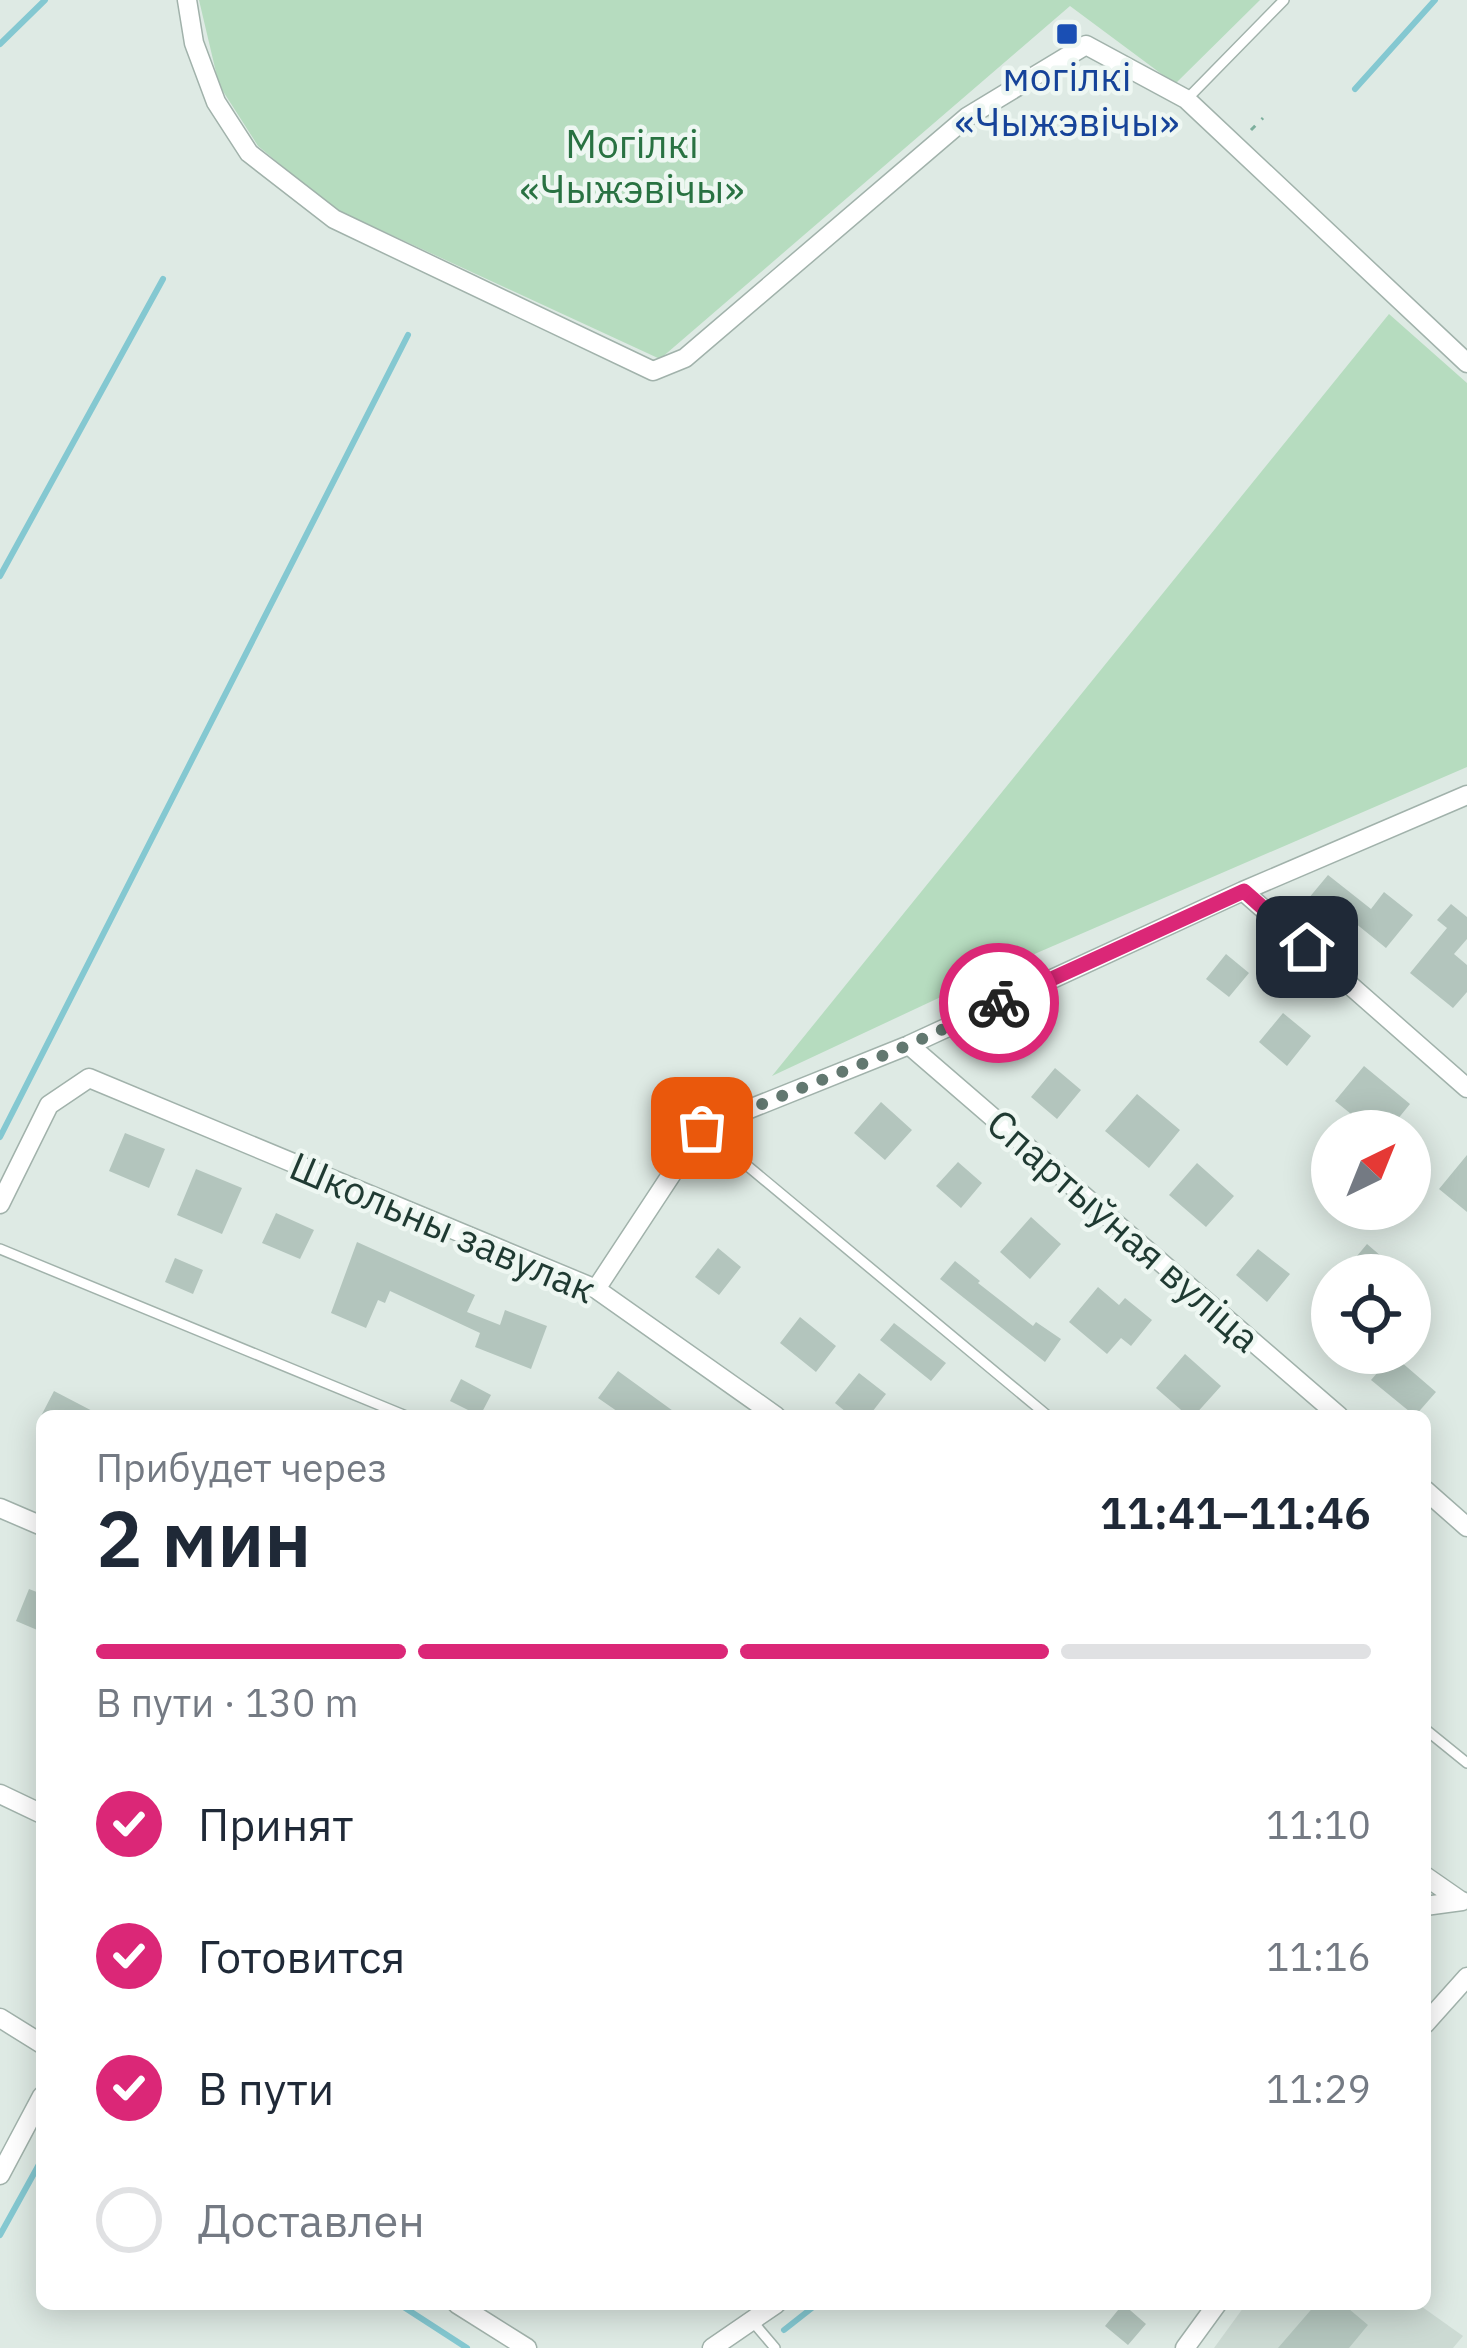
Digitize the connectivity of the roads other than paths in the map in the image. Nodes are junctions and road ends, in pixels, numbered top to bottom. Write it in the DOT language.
graph roads {
  1 [pos="187,0"];
  2 [pos="1284,0"];
  3 [pos="1186,99"];
  4 [pos="1467,363"];
  5 [pos="1467,795"];
  6 [pos="1244,891"];
  7 [pos="909,1045"];
  8 [pos="1467,1088"];
  9 [pos="702,1128"];
  10 [pos="0,1204"];
  11 [pos="0,1249"];
  12 [pos="596,1289"];
  13 [pos="391,1410"];
  14 [pos="767,1410"];
  15 [pos="1041,1410"];
  16 [pos="1332,1410"];
  17 [pos="1431,1495"];
  18 [pos="0,1508"];
  19 [pos="36,1523"];
  20 [pos="1467,1527"];
  21 [pos="1431,1734"];
  22 [pos="1467,1763"];
  23 [pos="0,1795"];
  24 [pos="36,1811"];
  25 [pos="1431,1880"];
  26 [pos="1464,1901"];
  27 [pos="1431,1905"];
  28 [pos="1467,1977"];
  29 [pos="1431,2017"];
  30 [pos="0,2018"];
  31 [pos="36,2040"];
  32 [pos="36,2107"];
  33 [pos="0,2175"];
  34 [pos="467,2310"];
  35 [pos="768,2310"];
  36 [pos="1212,2310"];
  37 [pos="753,2322"];
  38 [pos="720,2346"];
  39 [pos="527,2348"];
  40 [pos="775,2348"];
  41 [pos="1185,2348"];
  1 -- 3 [label="street"];
  2 -- 3 [label="lane"];
  3 -- 4 [label="street"];
  5 -- 6 [label="street"];
  6 -- 7 [label="street"];
  6 -- 8 [label="street"];
  7 -- 9 [label="street"];
  7 -- 16 [label="street, Спартыўная вуліца"];
  9 -- 12 [label="street"];
  9 -- 15 [label="lane"];
  10 -- 12 [label="street, Школьны завулак"];
  11 -- 13 [label="lane"];
  12 -- 14 [label="street, Школьны завулак"];
  17 -- 20 [label="street"];
  18 -- 19 [label="street"];
  21 -- 22 [label="lane"];
  23 -- 24 [label="street"];
  25 -- 26 [label="street"];
  26 -- 27 [label="street"];
  28 -- 29 [label="street"];
  30 -- 31 [label="street"];
  32 -- 33 [label="street"];
  34 -- 39 [label="street"];
  35 -- 37 [label="street"];
  36 -- 41 [label="street"];
  37 -- 38 [label="street"];
  37 -- 40 [label="lane"];
}
